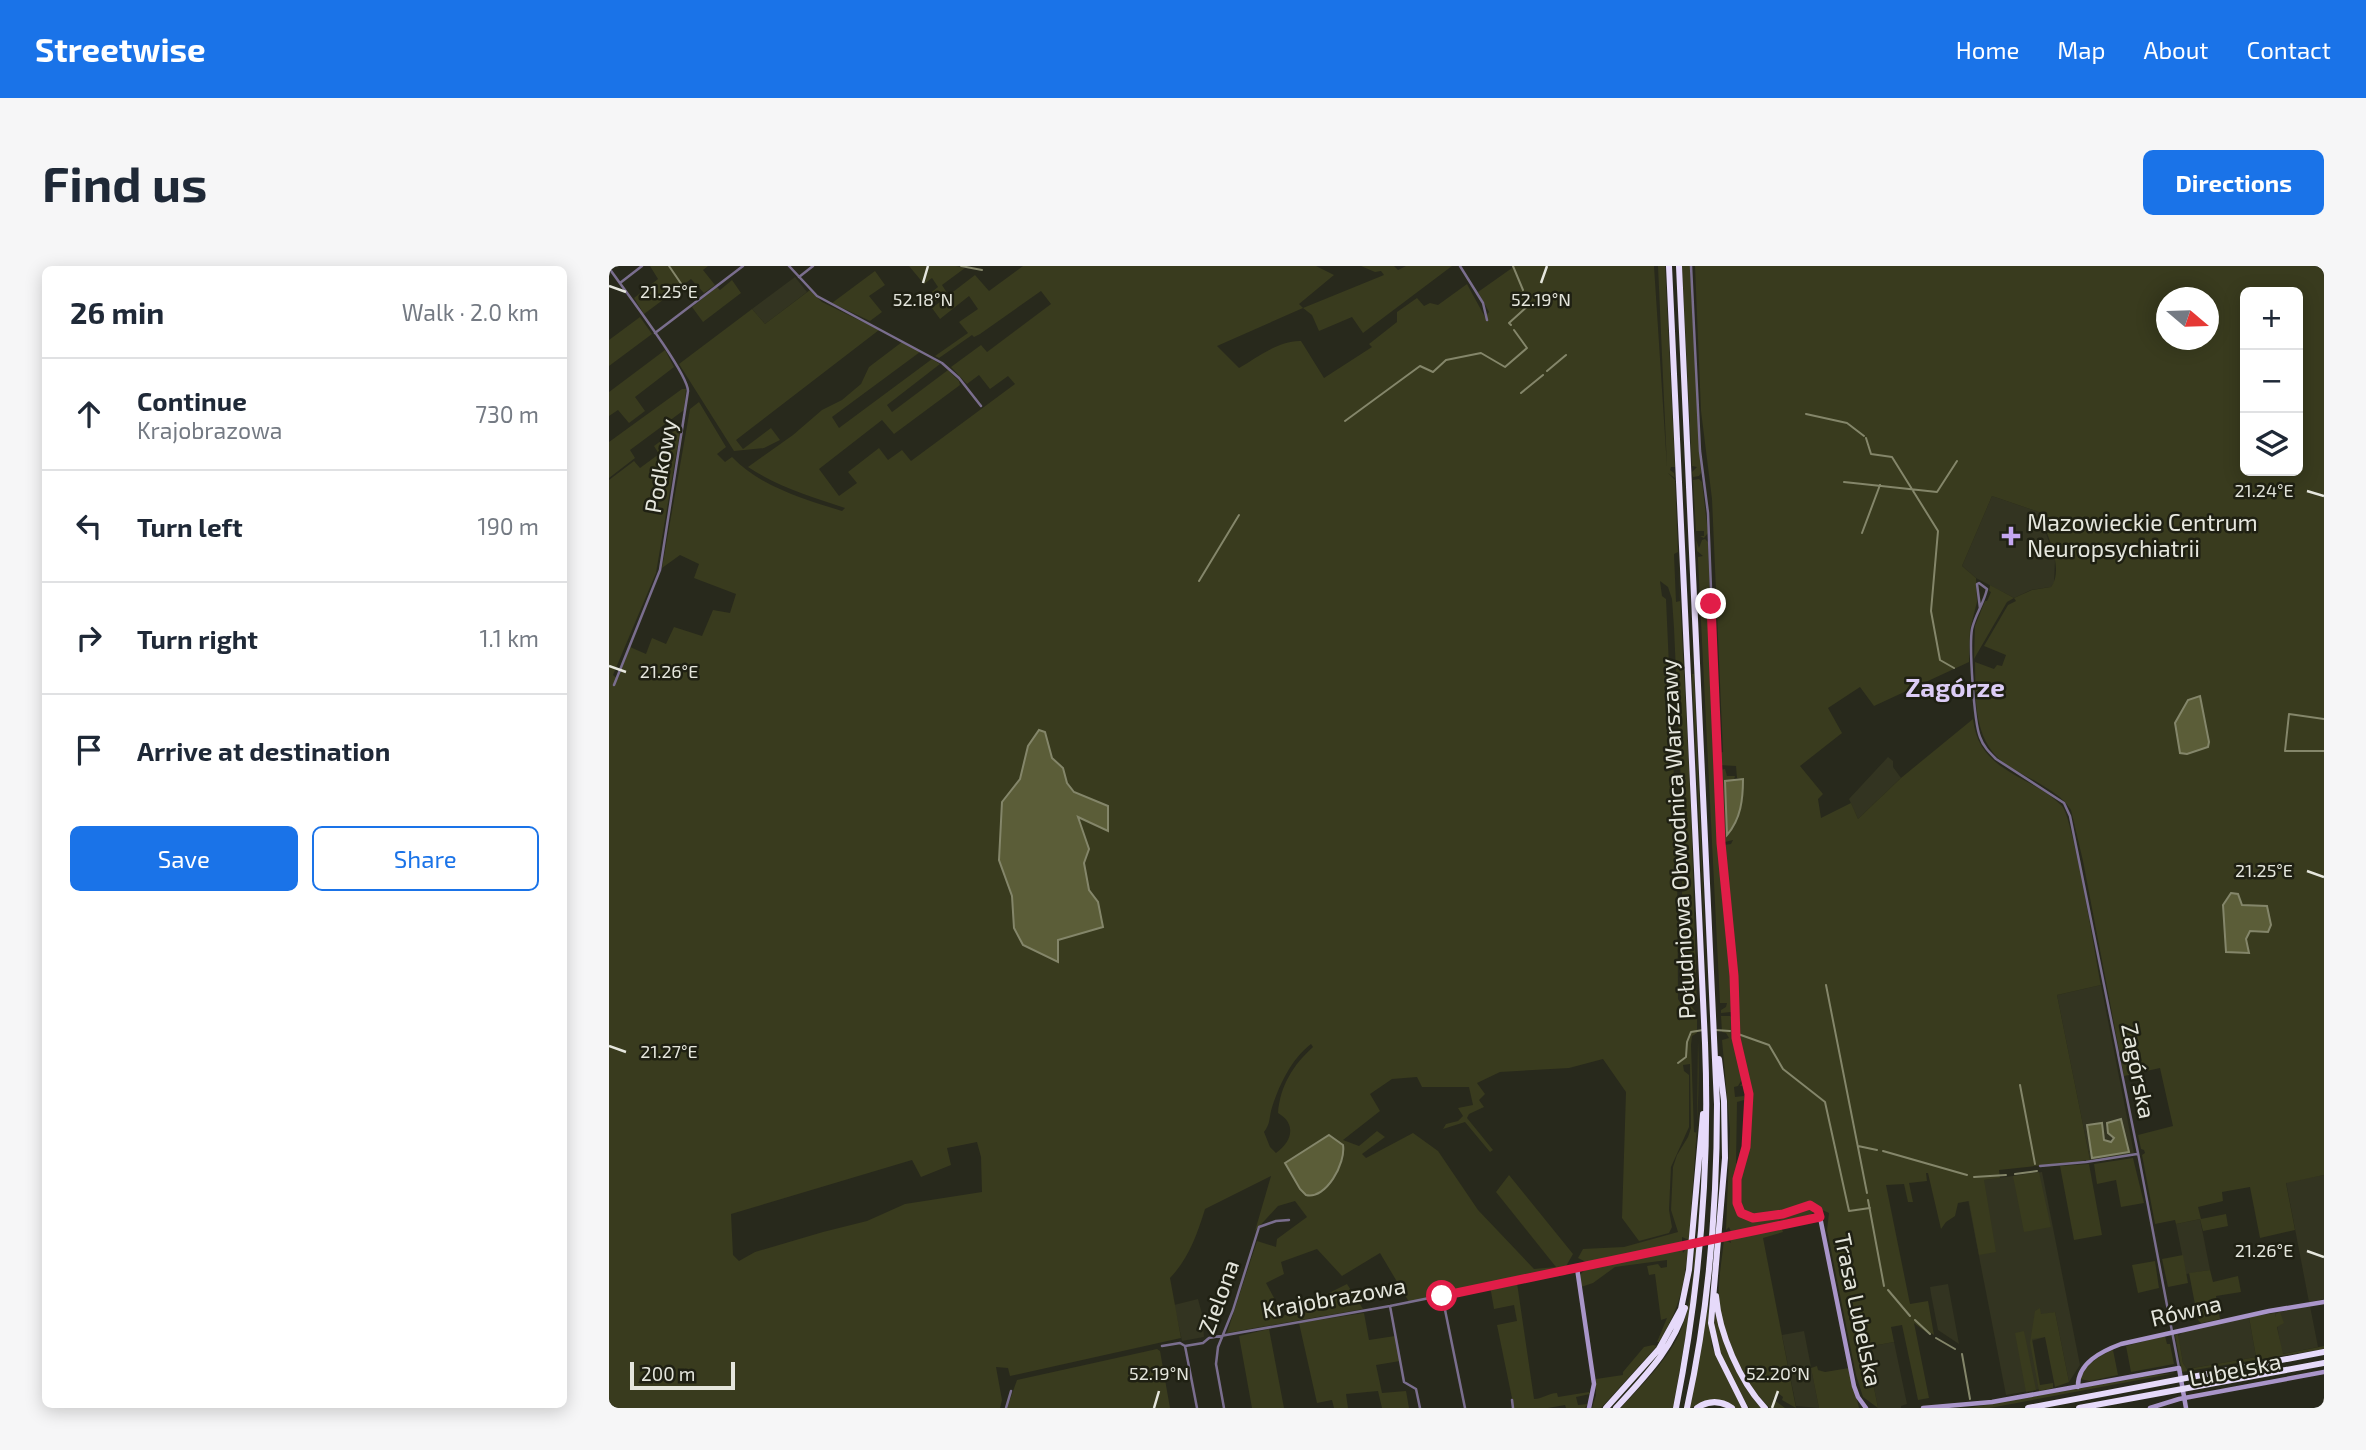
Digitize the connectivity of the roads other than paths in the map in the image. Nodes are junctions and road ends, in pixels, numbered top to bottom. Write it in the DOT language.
graph roads {
  1 [pos="642,266"];
  2 [pos="743,266"];
  3 [pos="789,266"];
  4 [pos="813,266"];
  5 [pos="1460,266"];
  6 [pos="1669,266"];
  7 [pos="1678,266"];
  8 [pos="1691,266"];
  9 [pos="609,268"];
  10 [pos="799,276"];
  11 [pos="619,283"];
  12 [pos="1487,320"];
  13 [pos="656,333"];
  14 [pos="981,406"];
  15 [pos="1980,608"];
  16 [pos="614,685"];
  17 [pos="1715,1036"];
  18 [pos="1706,1067"];
  19 [pos="2139,1153"];
  20 [pos="2040,1166"];
  21 [pos="1820,1217"];
  22 [pos="1289,1220"];
  23 [pos="1691,1254"];
  24 [pos="1577,1268"];
  25 [pos="1715,1279"];
  26 [pos="1442,1296"];
  27 [pos="2324,1302"];
  28 [pos="1389,1306"];
  29 [pos="1224,1336"];
  30 [pos="1162,1346"];
  31 [pos="1185,1346"];
  32 [pos="2324,1352"];
  33 [pos="2324,1363"];
  34 [pos="2179,1369"];
  35 [pos="2324,1372"];
  36 [pos="2078,1387"];
  37 [pos="1011,1391"];
  38 [pos="1512,1400"];
  39 [pos="1006,1408"];
  40 [pos="1197,1408"];
  41 [pos="1223,1408"];
  42 [pos="1420,1408"];
  43 [pos="1465,1408"];
  44 [pos="1513,1408"];
  45 [pos="1589,1408"];
  46 [pos="1606,1408"];
  47 [pos="1616,1408"];
  48 [pos="1676,1408"];
  49 [pos="1687,1408"];
  50 [pos="1697,1408"];
  51 [pos="1732,1408"];
  52 [pos="1745,1408"];
  53 [pos="1765,1408"];
  54 [pos="1866,1408"];
  55 [pos="1923,1408"];
  56 [pos="2028,1408"];
  57 [pos="2079,1408"];
  58 [pos="2152,1408"];
  59 [pos="2186,1408"];
  1 -- 11 [label="street"];
  2 -- 13 [label="street"];
  3 -- 10 [label="street"];
  4 -- 10 [label="street"];
  5 -- 12 [label="street"];
  6 -- 18 [label="highway, Południowa Obwodnica Warszawy"];
  7 -- 17 [label="highway, Południowa Obwodnica Warszawy"];
  8 -- 21 [label="street"];
  9 -- 11 [label="street, Podkowy"];
  10 -- 14 [label="street"];
  11 -- 13 [label="street, Podkowy"];
  13 -- 16 [label="street, Podkowy"];
  15 -- 15 [label="street, Zagórska"];
  15 -- 19 [label="street, Zagórska"];
  17 -- 25 [label="highway"];
  17 -- 49 [label="highway, Południowa Obwodnica Warszawy"];
  18 -- 23 [label="highway"];
  18 -- 48 [label="highway, Południowa Obwodnica Warszawy"];
  19 -- 20 [label="street"];
  19 -- 34 [label="street, Zagórska"];
  21 -- 24 [label="street, Krajobrazowa"];
  21 -- 54 [label="street, Trasa Lubelska"];
  22 -- 29 [label="street, Zielona"];
  23 -- 46 [label="highway"];
  23 -- 47 [label="highway"];
  24 -- 26 [label="street, Krajobrazowa"];
  24 -- 45 [label="street"];
  25 -- 52 [label="highway"];
  25 -- 53 [label="highway"];
  26 -- 28 [label="street, Krajobrazowa"];
  26 -- 43 [label="street"];
  27 -- 36 [label="street, Równa"];
  28 -- 29 [label="street, Krajobrazowa"];
  28 -- 42 [label="street"];
  29 -- 31 [label="street, Krajobrazowa"];
  29 -- 41 [label="street, Zielona"];
  30 -- 31 [label="street, Krajobrazowa"];
  31 -- 40 [label="street"];
  32 -- 56 [label="highway"];
  33 -- 57 [label="highway"];
  34 -- 36 [label="street"];
  34 -- 59 [label="street"];
  35 -- 58 [label="street, Lubelska"];
  36 -- 55 [label="street"];
  37 -- 39 [label="street"];
  38 -- 44 [label="street"];
  50 -- 51 [label="highway"];
}
